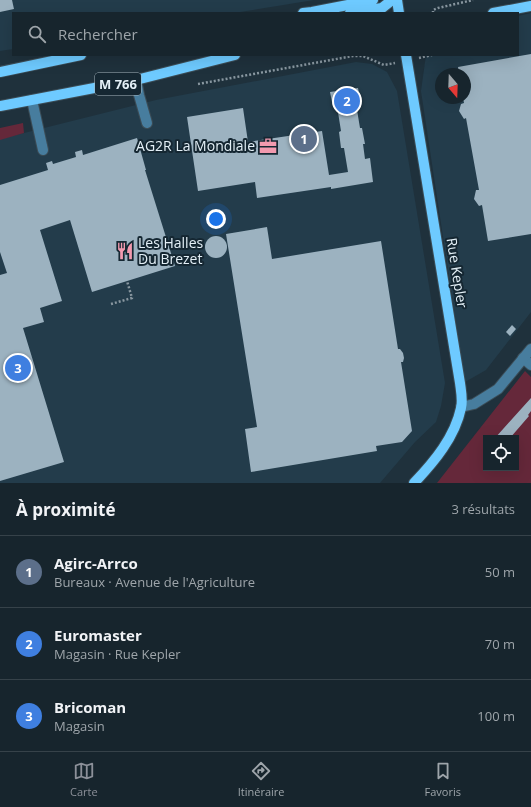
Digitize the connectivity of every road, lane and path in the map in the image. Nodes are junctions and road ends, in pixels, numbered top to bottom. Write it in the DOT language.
graph roads {
  1 [pos="373,0"];
  2 [pos="392,0"];
  3 [pos="397,0"];
  4 [pos="473,0"];
  5 [pos="531,6"];
  6 [pos="312,12"];
  7 [pos="356,12"];
  8 [pos="400,12"];
  9 [pos="433,12"];
  10 [pos="498,12"];
  11 [pos="76,56"];
  12 [pos="231,56"];
  13 [pos="406,56"];
  14 [pos="428,56"];
  15 [pos="420,58"];
  16 [pos="395,63"];
  17 [pos="1,71"];
  18 [pos="136,80"];
  19 [pos="198,84"];
  20 [pos="32,100"];
  21 [pos="0,106"];
  22 [pos="147,123"];
  23 [pos="43,150"];
  24 [pos="127,281"];
  25 [pos="111,304"];
  26 [pos="531,349"];
  27 [pos="523,358"];
  28 [pos="531,365"];
  29 [pos="461,407"];
  30 [pos="414,483"];
  1 -- 6 [label="main road"];
  2 -- 7 [label="main road"];
  3 -- 8 [label="main road"];
  4 -- 9 [label="path"];
  5 -- 10 [label="main road"];
  11 -- 17 [label="main road"];
  12 -- 18 [label="main road, M 766"];
  13 -- 29 [label="main road, Rue Kepler"];
  14 -- 15 [label="path"];
  16 -- 19 [label="path"];
  18 -- 20 [label="main road, M 766"];
  18 -- 22 [label="street"];
  20 -- 21 [label="main road, M 766"];
  20 -- 23 [label="street"];
  24 -- 25 [label="path"];
  26 -- 27 [label="street"];
  27 -- 28 [label="street"];
  27 -- 29 [label="street"];
  29 -- 30 [label="main road, Rue Kepler"];
}
